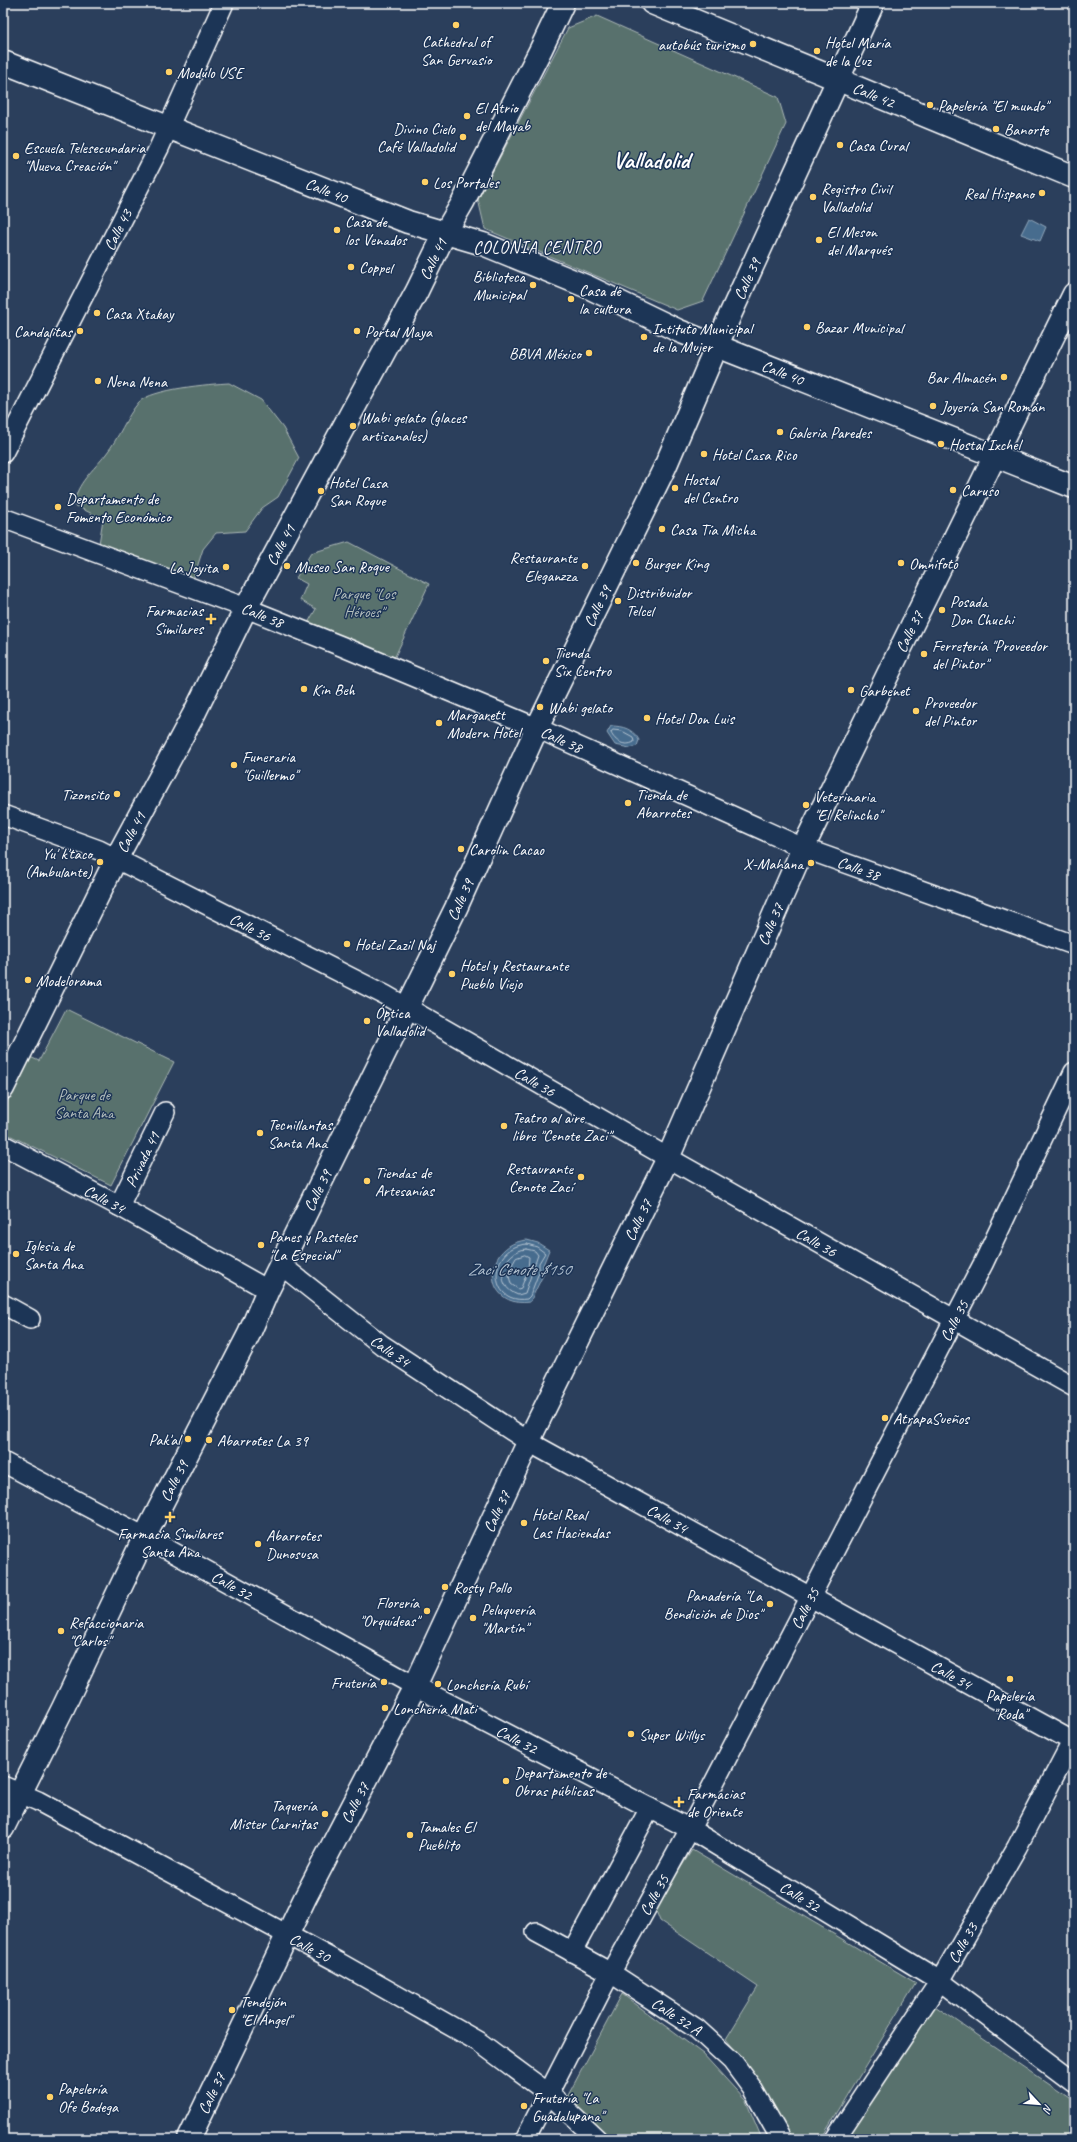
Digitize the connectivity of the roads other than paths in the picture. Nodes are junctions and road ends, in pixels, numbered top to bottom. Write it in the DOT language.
graph roads {
  1 [pos="224,3"];
  2 [pos="563,3"];
  3 [pos="652,3"];
  4 [pos="873,3"];
  5 [pos="3,62"];
  6 [pos="838,80"];
  7 [pos="168,125"];
  8 [pos="1074,177"];
  9 [pos="445,233"];
  10 [pos="1074,294"];
  11 [pos="716,345"];
  12 [pos="3,453"];
  13 [pos="994,456"];
  14 [pos="1074,487"];
  15 [pos="3,518"];
  16 [pos="246,608"];
  17 [pos="537,728"];
  18 [pos="3,815"];
  19 [pos="803,848"];
  20 [pos="116,859"];
  21 [pos="1074,945"];
  22 [pos="408,1007"];
  23 [pos="1074,1072"];
  24 [pos="3,1088"];
  25 [pos="165,1112"];
  26 [pos="3,1145"];
  27 [pos="668,1158"];
  28 [pos="119,1206"];
  29 [pos="280,1267"];
  30 [pos="268,1290"];
  31 [pos="3,1304"];
  32 [pos="30,1319"];
  33 [pos="954,1319"];
  34 [pos="1074,1386"];
  35 [pos="529,1442"];
  36 [pos="3,1462"];
  37 [pos="144,1538"];
  38 [pos="811,1596"];
  39 [pos="415,1686"];
  40 [pos="1073,1740"];
  41 [pos="12,1789"];
  42 [pos="650,1808"];
  43 [pos="3,1828"];
  44 [pos="690,1829"];
  45 [pos="536,1932"];
  46 [pos="287,1935"];
  47 [pos="572,1952"];
  48 [pos="611,1973"];
  49 [pos="940,1981"];
  50 [pos="1074,2082"];
  51 [pos="548,2093"];
  52 [pos="189,2139"];
  53 [pos="525,2139"];
  54 [pos="597,2139"];
  55 [pos="781,2139"];
  56 [pos="835,2139"];
  1 -- 7 [label="street, Calle 43"];
  2 -- 9 [label="main road, Calle 41"];
  3 -- 6 [label="main road, Calle 42"];
  4 -- 6 [label="main road, Calle 39"];
  5 -- 7 [label="main road, Calle 40"];
  6 -- 8 [label="main road, Calle 42"];
  6 -- 11 [label="main road, Calle 39"];
  7 -- 9 [label="main road, Calle 40"];
  7 -- 12 [label="street, Calle 43"];
  9 -- 11 [label="main road, Calle 40"];
  9 -- 16 [label="main road, Calle 41"];
  10 -- 13 [label="main road, Calle 37"];
  11 -- 13 [label="main road, Calle 40"];
  11 -- 17 [label="main road, Calle 39"];
  13 -- 14 [label="main road, Calle 40"];
  13 -- 19 [label="main road, Calle 37"];
  15 -- 16 [label="street, Calle 38"];
  16 -- 17 [label="street, Calle 38"];
  16 -- 20 [label="main road, Calle 41"];
  17 -- 19 [label="street, Calle 38"];
  17 -- 22 [label="main road, Calle 39"];
  18 -- 20 [label="street, Calle 36"];
  19 -- 21 [label="street, Calle 38"];
  19 -- 27 [label="main road, Calle 37"];
  20 -- 22 [label="street, Calle 36"];
  20 -- 24 [label="main road, Calle 41"];
  22 -- 27 [label="street, Calle 36"];
  22 -- 29 [label="main road, Calle 39"];
  23 -- 33 [label="street, Calle 35"];
  25 -- 28 [label="street, Privada 41"];
  26 -- 28 [label="street, Calle 34"];
  27 -- 33 [label="street, Calle 36"];
  27 -- 35 [label="main road, Calle 37"];
  28 -- 30 [label="street, Calle 34"];
  29 -- 30 [label="main road, Calle 39"];
  29 -- 35 [label="street, Calle 34"];
  30 -- 37 [label="main road, Calle 39"];
  31 -- 32 [label="street"];
  33 -- 34 [label="street, Calle 36"];
  33 -- 38 [label="street, Calle 35"];
  35 -- 38 [label="street, Calle 34"];
  35 -- 39 [label="main road, Calle 37"];
  36 -- 37 [label="street, Calle 32"];
  37 -- 39 [label="street, Calle 32"];
  37 -- 41 [label="main road, Calle 39"];
  38 -- 40 [label="street, Calle 34"];
  38 -- 44 [label="street, Calle 35"];
  39 -- 42 [label="street, Calle 32"];
  39 -- 46 [label="main road, Calle 37"];
  40 -- 49 [label="street, Calle 33"];
  41 -- 43 [label="main road, Calle 39"];
  41 -- 46 [label="street, Calle 30"];
  42 -- 44 [label="street, Calle 32"];
  42 -- 47 [label="street"];
  44 -- 48 [label="street, Calle 35"];
  44 -- 49 [label="street, Calle 32"];
  45 -- 47 [label="street, Calle 32 A"];
  46 -- 51 [label="street, Calle 30"];
  46 -- 52 [label="main road, Calle 37"];
  47 -- 48 [label="street, Calle 32 A"];
  48 -- 51 [label="street, Calle 35"];
  48 -- 55 [label="street, Calle 32 A"];
  49 -- 50 [label="street, Calle 32"];
  49 -- 56 [label="street, Calle 33"];
  51 -- 53 [label="street, Calle 35"];
  51 -- 54 [label="street, Calle 30"];
}
